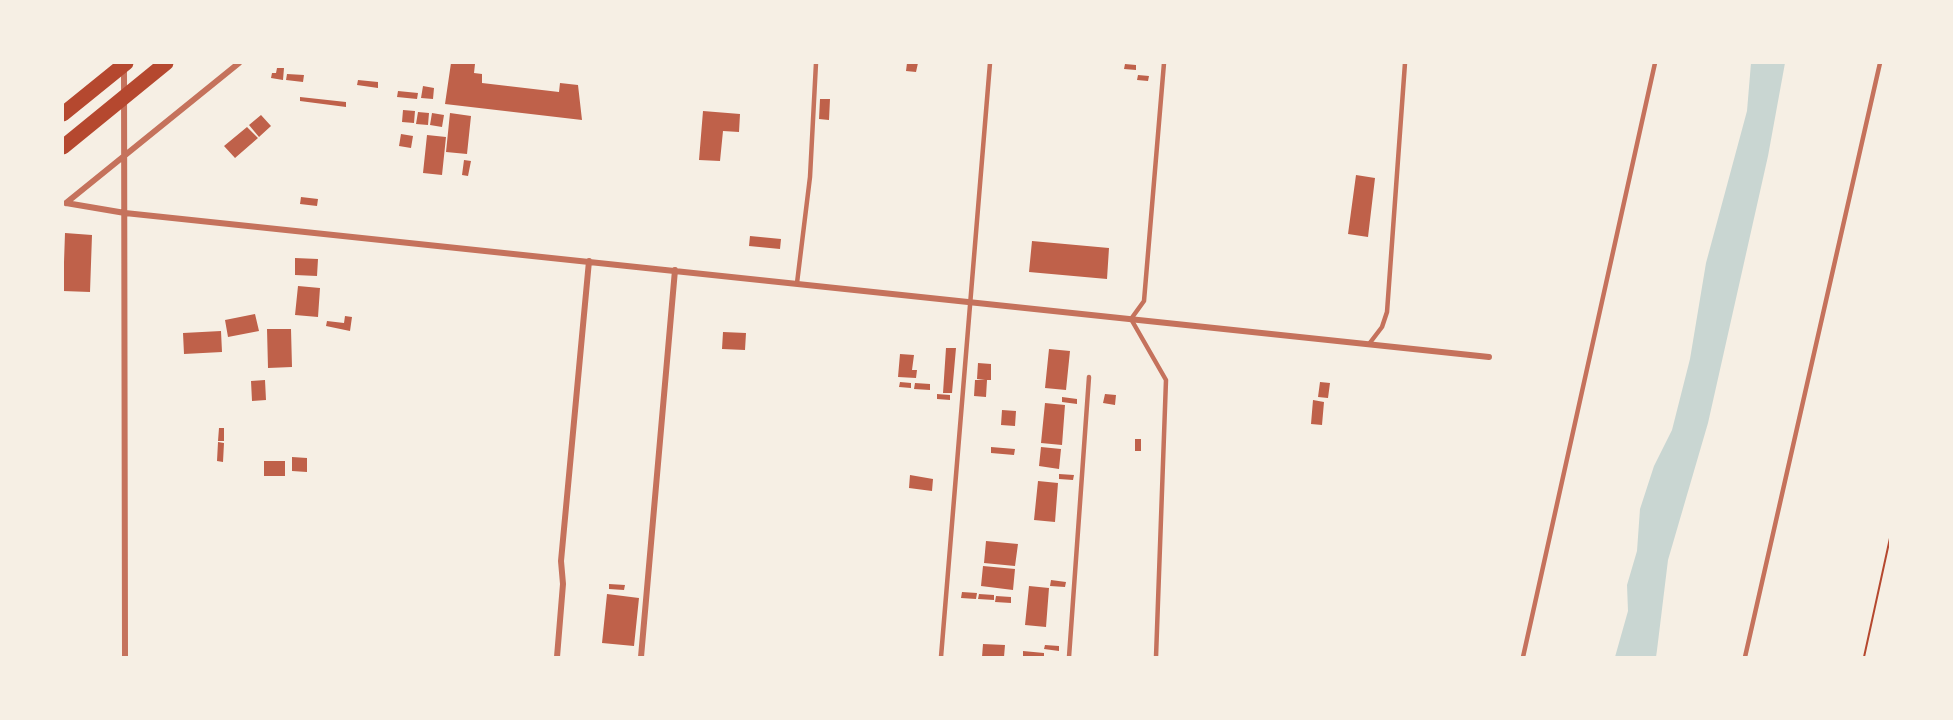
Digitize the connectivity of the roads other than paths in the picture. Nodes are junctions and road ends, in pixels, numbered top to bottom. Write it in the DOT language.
graph roads {
  1 [pos="125,63"];
  2 [pos="166,63"];
  3 [pos="239,63"];
  4 [pos="816,63"];
  5 [pos="990,63"];
  6 [pos="1164,63"];
  7 [pos="1405,63"];
  8 [pos="1655,63"];
  9 [pos="1880,63"];
  10 [pos="63,114"];
  11 [pos="63,147"];
  12 [pos="124,155"];
  13 [pos="65,204"];
  14 [pos="125,213"];
  15 [pos="589,261"];
  16 [pos="675,270"];
  17 [pos="797,283"];
  18 [pos="969,302"];
  19 [pos="1131,319"];
  20 [pos="1369,344"];
  21 [pos="1489,357"];
  22 [pos="1089,377"];
  23 [pos="125,657"];
  24 [pos="557,657"];
  25 [pos="641,657"];
  26 [pos="941,657"];
  27 [pos="1070,657"];
  28 [pos="1156,657"];
  29 [pos="1523,657"];
  30 [pos="1745,657"];
  1 -- 10 [label="highway"];
  1 -- 12 [label="street"];
  2 -- 11 [label="highway"];
  3 -- 12 [label="street"];
  4 -- 17 [label="lane"];
  5 -- 18 [label="lane"];
  6 -- 19 [label="lane"];
  7 -- 20 [label="lane"];
  8 -- 29 [label="lane"];
  9 -- 30 [label="lane"];
  12 -- 13 [label="street"];
  12 -- 14 [label="street"];
  13 -- 14 [label="street"];
  14 -- 15 [label="street"];
  14 -- 23 [label="street"];
  15 -- 16 [label="street"];
  15 -- 24 [label="street"];
  16 -- 17 [label="street"];
  16 -- 25 [label="street"];
  17 -- 18 [label="street"];
  18 -- 19 [label="street"];
  18 -- 26 [label="lane"];
  19 -- 20 [label="street"];
  19 -- 28 [label="lane"];
  20 -- 21 [label="street"];
  22 -- 27 [label="lane"];
}
